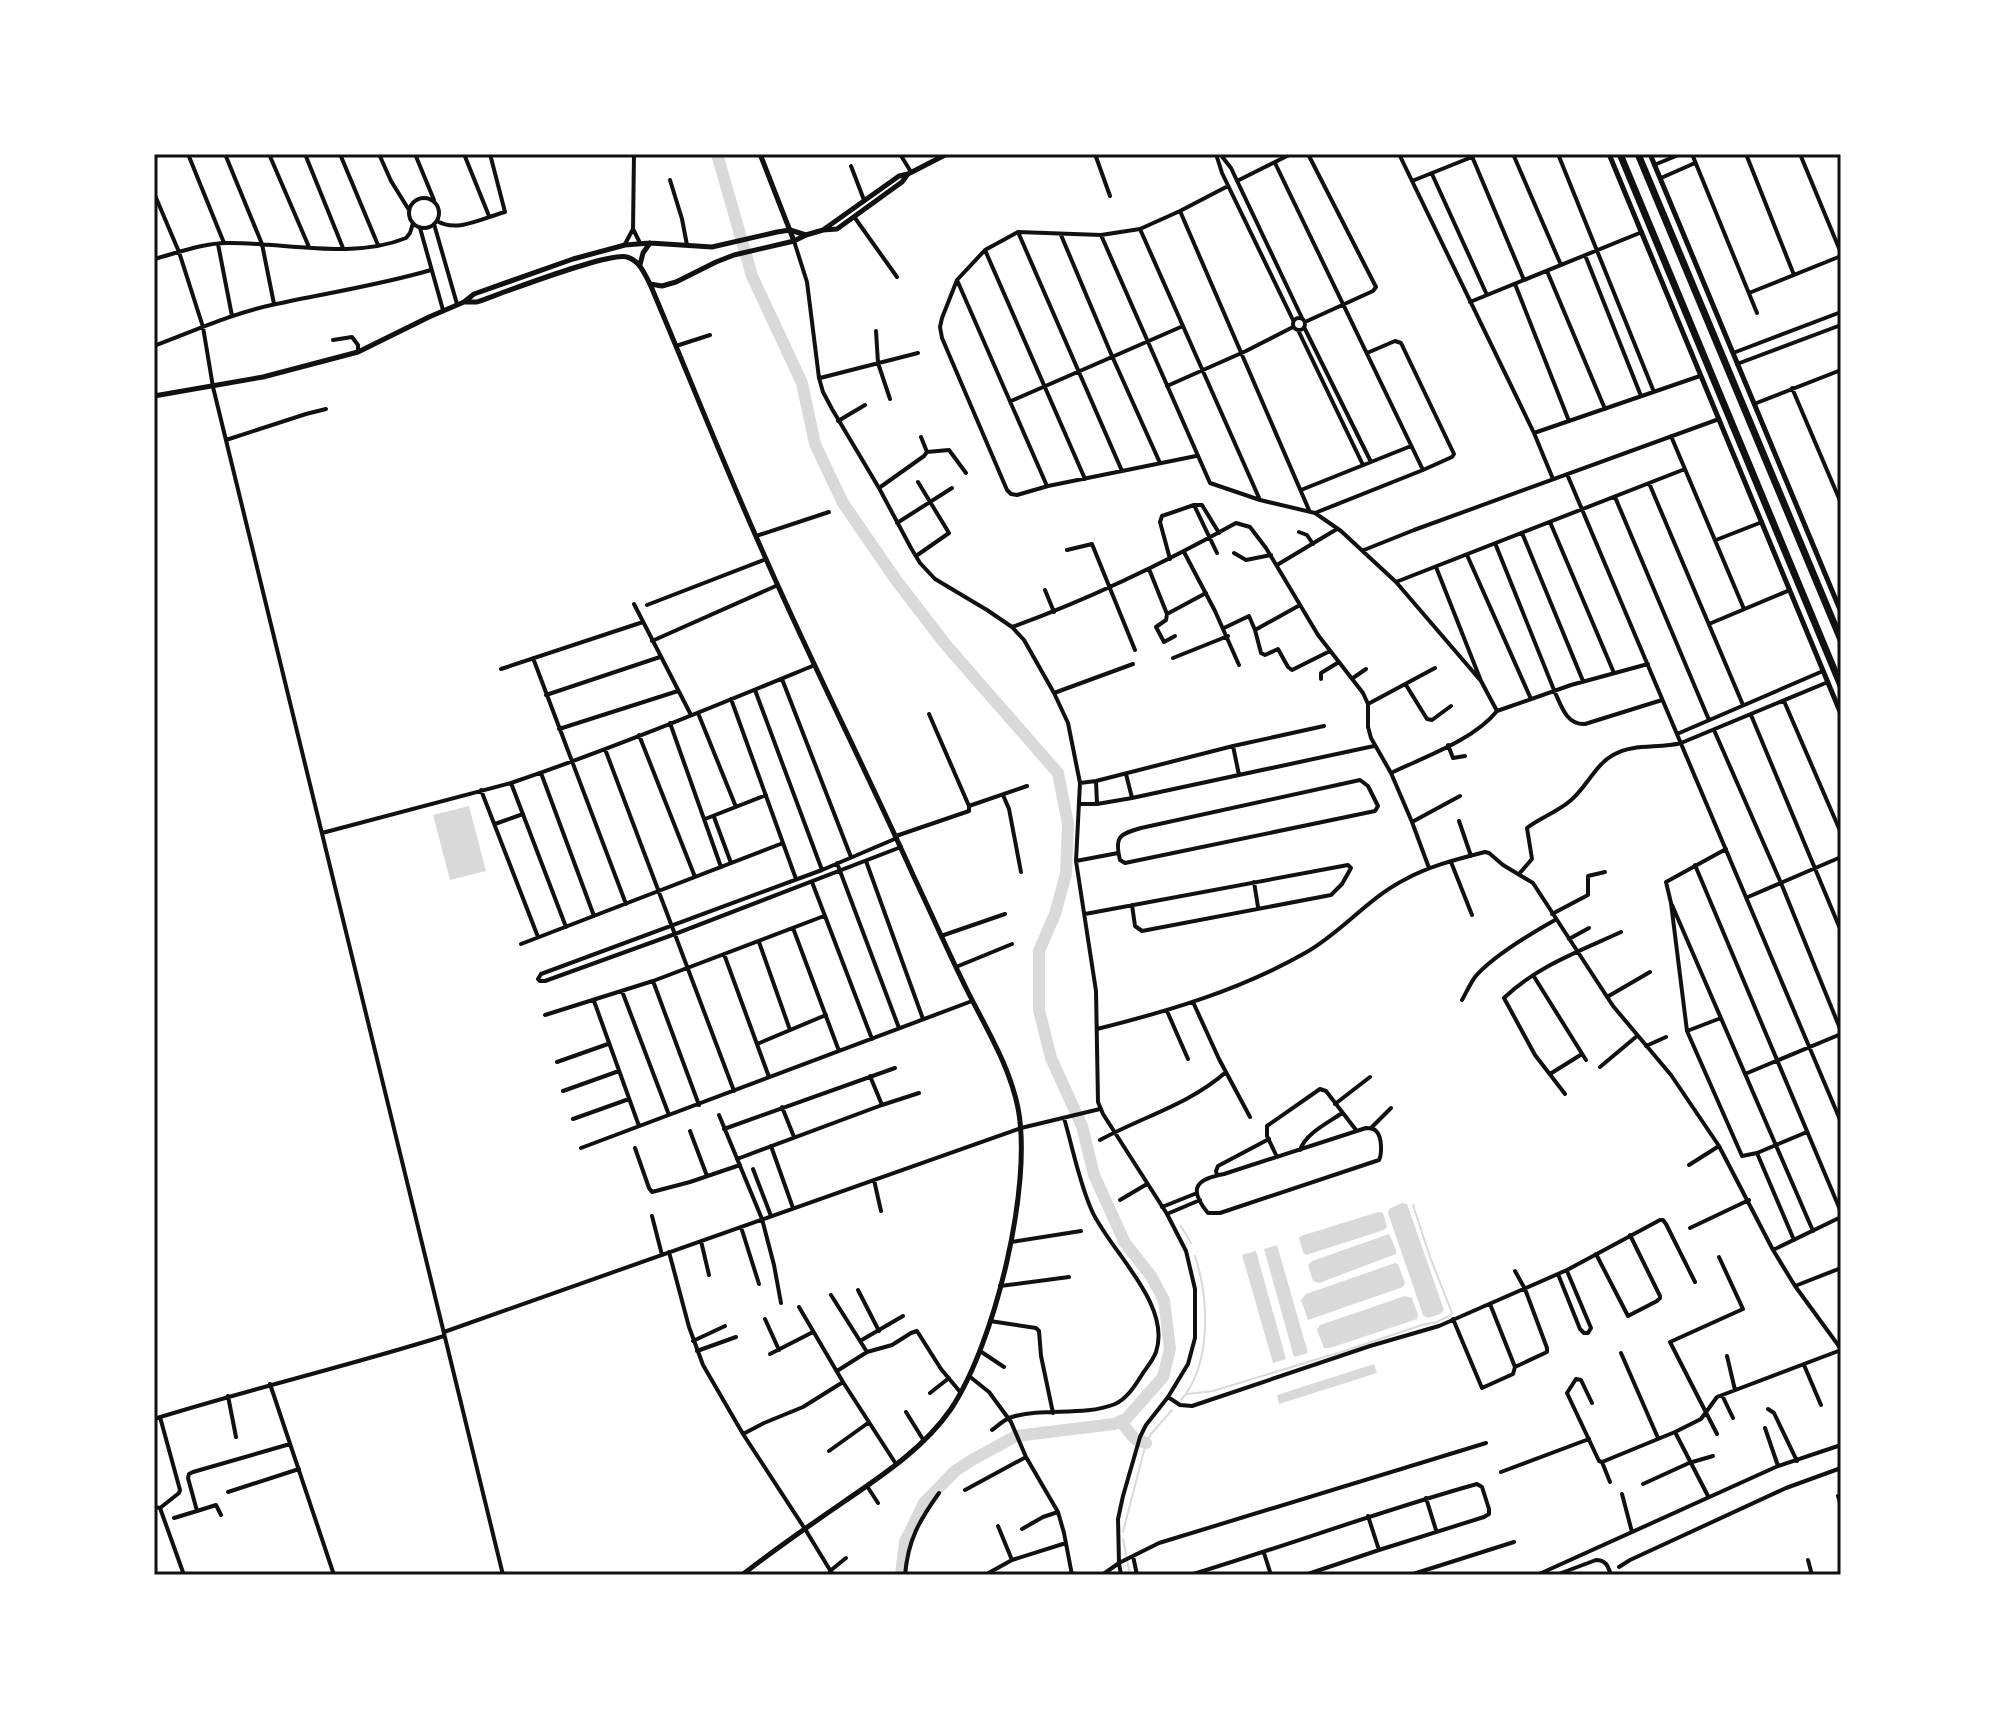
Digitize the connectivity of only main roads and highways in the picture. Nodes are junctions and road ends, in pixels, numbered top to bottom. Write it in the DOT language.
graph roads {
  1 [pos="760,154"];
  2 [pos="947,154"];
  3 [pos="1609,154"];
  4 [pos="1620,154"];
  5 [pos="1638,154"];
  6 [pos="1650,154"];
  7 [pos="909,173"];
  8 [pos="790,230"];
  9 [pos="823,230"];
  10 [pos="806,235"];
  11 [pos="794,241"];
  12 [pos="650,243"];
  13 [pos="712,247"];
  14 [pos="1681,255"];
  15 [pos="1666,260"];
  16 [pos="716,262"];
  17 [pos="640,265"];
  18 [pos="1685,266"];
  19 [pos="1671,272"];
  20 [pos="650,284"];
  21 [pos="662,286"];
  22 [pos="656,298"];
  23 [pos="464,302"];
  24 [pos="154,396"];
  25 [pos="1840,605"];
  26 [pos="1841,640"];
  27 [pos="1841,686"];
  28 [pos="1841,714"];
  29 [pos="742,1575"];
  1 -- 8 [label="main road"];
  2 -- 7 [label="main road"];
  3 -- 28 [label="main road"];
  4 -- 15 [label="highway"];
  5 -- 14 [label="highway"];
  6 -- 25 [label="main road"];
  7 -- 9 [label="main road"];
  7 -- 9 [label="main road"];
  8 -- 10 [label="main road"];
  8 -- 11 [label="main road"];
  8 -- 13 [label="main road"];
  9 -- 10 [label="main road"];
  10 -- 11 [label="main road"];
  11 -- 16 [label="main road"];
  12 -- 13 [label="main road"];
  12 -- 17 [label="main road"];
  12 -- 23 [label="main road"];
  13 -- 16 [label="main road"];
  14 -- 15 [label="highway"];
  14 -- 18 [label="highway"];
  15 -- 19 [label="highway"];
  16 -- 21 [label="main road"];
  17 -- 20 [label="main road"];
  17 -- 23 [label="main road"];
  18 -- 19 [label="highway"];
  18 -- 26 [label="highway"];
  19 -- 27 [label="highway"];
  20 -- 21 [label="main road"];
  20 -- 22 [label="main road"];
  21 -- 22 [label="main road"];
  22 -- 29 [label="main road"];
  23 -- 24 [label="main road"];
}
